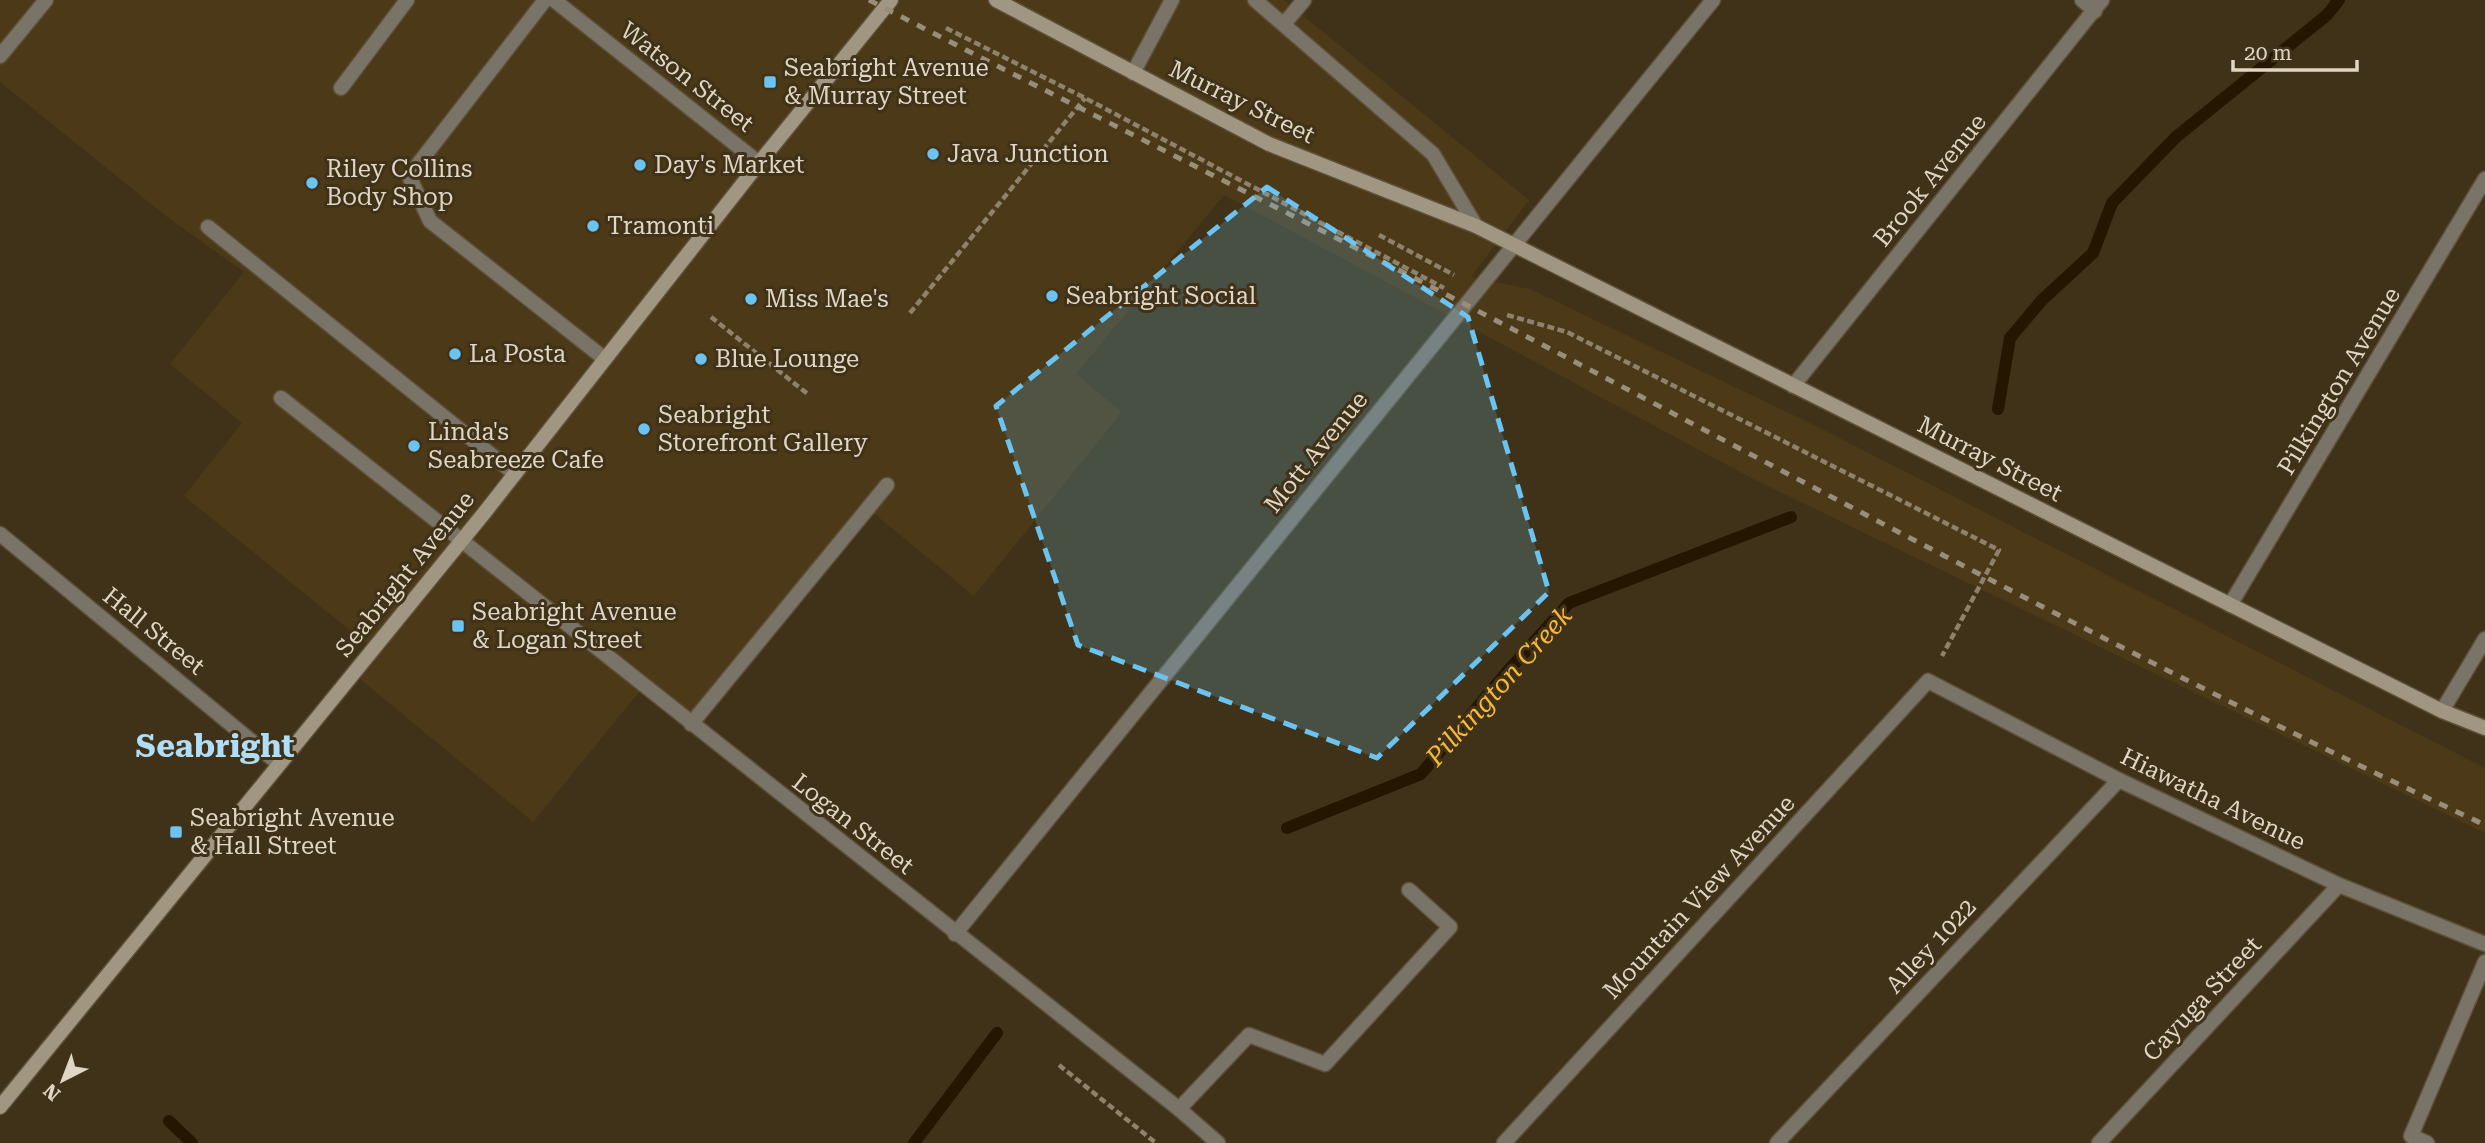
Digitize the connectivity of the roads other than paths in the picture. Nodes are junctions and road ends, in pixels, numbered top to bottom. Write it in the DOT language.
graph roads {
  1 [pos="46,0"];
  2 [pos="407,0"];
  3 [pos="545,0"];
  4 [pos="554,0"];
  5 [pos="891,0"];
  6 [pos="996,0"];
  7 [pos="1172,0"];
  8 [pos="1255,0"];
  9 [pos="1304,0"];
  10 [pos="1713,0"];
  11 [pos="2082,0"];
  12 [pos="2098,5"];
  13 [pos="1284,24"];
  14 [pos="0,56"];
  15 [pos="1133,73"];
  16 [pos="341,88"];
  17 [pos="759,163"];
  18 [pos="2485,179"];
  19 [pos="1476,226"];
  20 [pos="208,227"];
  21 [pos="1514,245"];
  22 [pos="605,359"];
  23 [pos="1793,386"];
  24 [pos="281,398"];
  25 [pos="515,474"];
  26 [pos="887,485"];
  27 [pos="0,534"];
  28 [pos="461,540"];
  29 [pos="2230,605"];
  30 [pos="2485,639"];
  31 [pos="1928,681"];
  32 [pos="2442,711"];
  33 [pos="691,724"];
  34 [pos="2485,728"];
  35 [pos="279,764"];
  36 [pos="2119,780"];
  37 [pos="2339,885"];
  38 [pos="1409,890"];
  39 [pos="955,934"];
  40 [pos="2485,944"];
  41 [pos="2485,962"];
  42 [pos="0,1107"];
  43 [pos="1179,1109"];
  44 [pos="2407,1139"];
  45 [pos="1218,1143"];
  46 [pos="1504,1143"];
  47 [pos="1777,1143"];
  48 [pos="2098,1143"];
  49 [pos="2427,1143"];
  1 -- 14 [label="street"];
  2 -- 16 [label="street"];
  3 -- 22 [label="street"];
  4 -- 17 [label="street, Watson Street"];
  5 -- 17 [label="main road, Seabright Avenue"];
  6 -- 15 [label="main road, Murray Street"];
  7 -- 15 [label="street"];
  8 -- 13 [label="street"];
  9 -- 13 [label="street"];
  10 -- 21 [label="street, Mott Avenue"];
  11 -- 12 [label="street"];
  12 -- 23 [label="street, Brook Avenue"];
  13 -- 19 [label="street"];
  15 -- 19 [label="main road, Murray Street"];
  17 -- 22 [label="main road, Seabright Avenue"];
  18 -- 29 [label="street, Pilkington Avenue"];
  19 -- 21 [label="main road, Murray Street"];
  20 -- 25 [label="street"];
  21 -- 23 [label="main road, Murray Street"];
  21 -- 39 [label="street, Mott Avenue"];
  22 -- 25 [label="main road, Seabright Avenue"];
  23 -- 29 [label="main road, Murray Street"];
  24 -- 28 [label="street, Logan Street"];
  25 -- 28 [label="main road, Seabright Avenue"];
  26 -- 33 [label="street"];
  27 -- 35 [label="street, Hall Street"];
  28 -- 33 [label="street, Logan Street"];
  28 -- 35 [label="main road, Seabright Avenue"];
  29 -- 32 [label="main road, Murray Street"];
  30 -- 32 [label="street"];
  31 -- 36 [label="street, Hiawatha Avenue"];
  31 -- 46 [label="street, Mountain View Avenue"];
  32 -- 34 [label="main road, Murray Street"];
  33 -- 39 [label="street, Logan Street"];
  35 -- 42 [label="main road, Seabright Avenue"];
  36 -- 37 [label="street, Hiawatha Avenue"];
  36 -- 47 [label="street, Alley 1022"];
  37 -- 40 [label="street, Hiawatha Avenue"];
  37 -- 48 [label="street, Cayuga Street"];
  38 -- 43 [label="street"];
  39 -- 43 [label="street, Logan Street"];
  41 -- 44 [label="street"];
  43 -- 45 [label="street, Logan Street"];
  44 -- 49 [label="street"];
}
